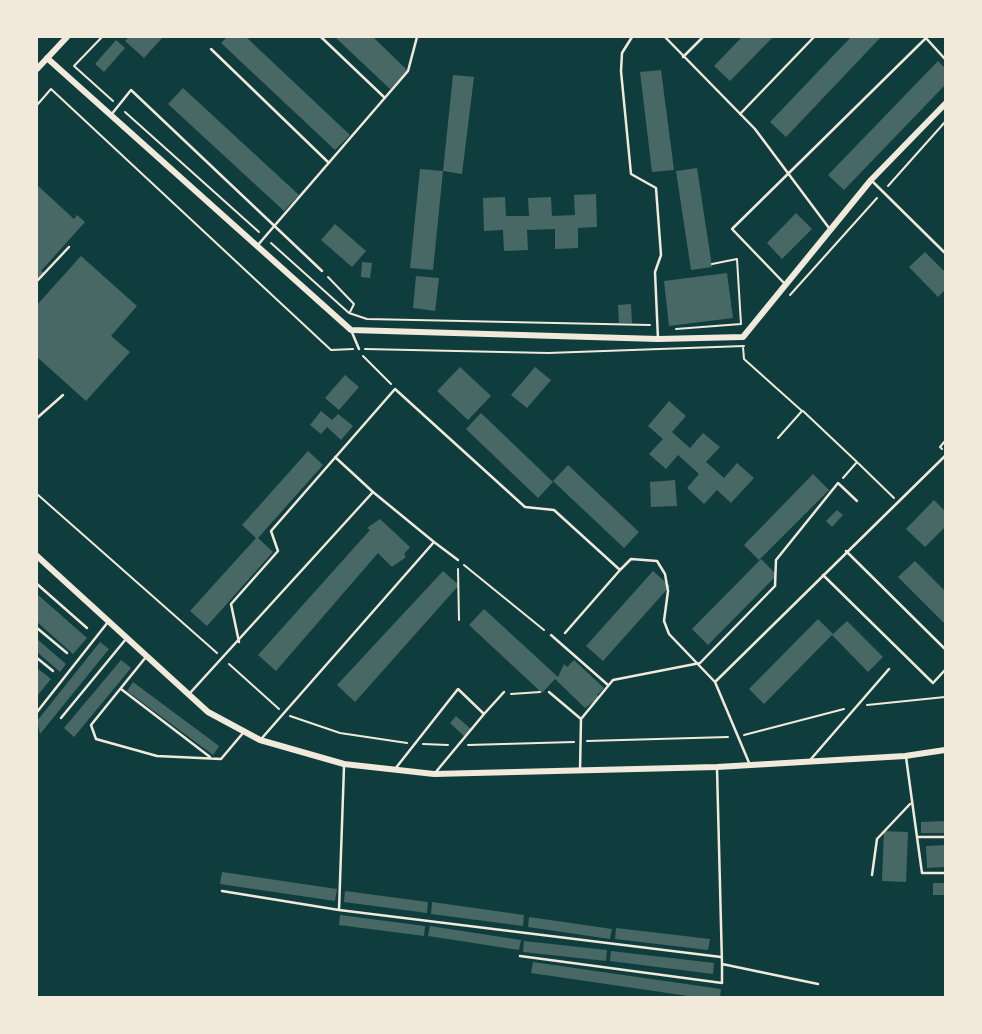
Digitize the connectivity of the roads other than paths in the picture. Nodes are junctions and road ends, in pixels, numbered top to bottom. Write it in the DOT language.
graph roads {
  1 [pos="66,37"];
  2 [pos="321,37"];
  3 [pos="411,37"];
  4 [pos="632,37"];
  5 [pos="665,37"];
  6 [pos="703,37"];
  7 [pos="814,37"];
  8 [pos="926,37"];
  9 [pos="417,39"];
  10 [pos="211,49"];
  11 [pos="683,57"];
  12 [pos="47,58"];
  13 [pos="945,59"];
  14 [pos="37,69"];
  15 [pos="385,98"];
  16 [pos="945,104"];
  17 [pos="740,114"];
  18 [pos="111,115"];
  19 [pos="329,163"];
  20 [pos="790,174"];
  21 [pos="871,180"];
  22 [pos="275,226"];
  23 [pos="829,228"];
  24 [pos="257,246"];
  25 [pos="69,247"];
  26 [pos="945,253"];
  27 [pos="322,271"];
  28 [pos="37,281"];
  29 [pos="784,283"];
  30 [pos="351,330"];
  31 [pos="658,339"];
  32 [pos="359,349"];
  33 [pos="63,395"];
  34 [pos="37,418"];
  35 [pos="945,454"];
  36 [pos="335,457"];
  37 [pos="373,492"];
  38 [pos="857,501"];
  39 [pos="434,542"];
  40 [pos="846,551"];
  41 [pos="37,556"];
  42 [pos="458,560"];
  43 [pos="620,570"];
  44 [pos="823,575"];
  45 [pos="37,584"];
  46 [pos="108,622"];
  47 [pos="37,628"];
  48 [pos="87,628"];
  49 [pos="565,633"];
  50 [pos="551,635"];
  51 [pos="127,639"];
  52 [pos="239,642"];
  53 [pos="945,649"];
  54 [pos="66,653"];
  55 [pos="146,657"];
  56 [pos="37,658"];
  57 [pos="700,663"];
  58 [pos="888,670"];
  59 [pos="945,670"];
  60 [pos="53,671"];
  61 [pos="715,681"];
  62 [pos="608,685"];
  63 [pos="121,688"];
  64 [pos="504,692"];
  65 [pos="549,692"];
  66 [pos="187,696"];
  67 [pos="37,712"];
  68 [pos="484,714"];
  69 [pos="61,718"];
  70 [pos="581,719"];
  71 [pos="244,732"];
  72 [pos="260,740"];
  73 [pos="945,750"];
  74 [pos="905,756"];
  75 [pos="211,757"];
  76 [pos="809,762"];
  77 [pos="344,764"];
  78 [pos="750,765"];
  79 [pos="718,767"];
  80 [pos="393,771"];
  81 [pos="580,771"];
  82 [pos="434,774"];
  83 [pos="910,804"];
  84 [pos="917,837"];
  85 [pos="945,837"];
  86 [pos="945,873"];
  87 [pos="872,875"];
  88 [pos="222,891"];
  89 [pos="339,910"];
  90 [pos="520,956"];
  91 [pos="721,957"];
  92 [pos="722,964"];
  93 [pos="818,985"];
  1 -- 12 [label="street"];
  2 -- 15 [label="lane"];
  3 -- 9 [label="lane"];
  4 -- 31 [label="lane"];
  5 -- 11 [label="lane"];
  6 -- 11 [label="lane"];
  7 -- 17 [label="lane"];
  8 -- 13 [label="lane"];
  8 -- 20 [label="lane"];
  9 -- 15 [label="lane"];
  10 -- 19 [label="lane"];
  11 -- 17 [label="lane"];
  12 -- 14 [label="street"];
  12 -- 18 [label="street"];
  15 -- 19 [label="lane"];
  16 -- 21 [label="street"];
  17 -- 20 [label="lane"];
  18 -- 22 [label="lane"];
  18 -- 24 [label="street"];
  19 -- 22 [label="lane"];
  20 -- 23 [label="lane"];
  20 -- 29 [label="lane"];
  21 -- 23 [label="street"];
  21 -- 26 [label="lane"];
  22 -- 24 [label="lane"];
  22 -- 27 [label="lane"];
  23 -- 29 [label="street"];
  24 -- 30 [label="street"];
  25 -- 28 [label="lane"];
  29 -- 31 [label="street"];
  30 -- 31 [label="street"];
  30 -- 32 [label="lane"];
  33 -- 34 [label="lane"];
  35 -- 40 [label="lane"];
  36 -- 37 [label="lane"];
  36 -- 43 [label="lane"];
  36 -- 52 [label="lane"];
  37 -- 39 [label="lane"];
  37 -- 52 [label="lane"];
  38 -- 57 [label="lane"];
  39 -- 42 [label="lane"];
  39 -- 72 [label="lane"];
  40 -- 44 [label="lane"];
  40 -- 53 [label="lane"];
  41 -- 46 [label="street"];
  43 -- 49 [label="lane"];
  43 -- 57 [label="lane"];
  44 -- 59 [label="lane"];
  44 -- 61 [label="lane"];
  45 -- 48 [label="lane"];
  46 -- 51 [label="street"];
  46 -- 67 [label="lane"];
  47 -- 54 [label="lane"];
  50 -- 62 [label="lane"];
  51 -- 55 [label="street"];
  51 -- 69 [label="lane"];
  52 -- 66 [label="lane"];
  55 -- 63 [label="lane"];
  55 -- 66 [label="street"];
  56 -- 60 [label="lane"];
  57 -- 61 [label="lane"];
  57 -- 62 [label="lane"];
  58 -- 76 [label="lane"];
  61 -- 78 [label="lane"];
  62 -- 70 [label="lane"];
  63 -- 75 [label="lane"];
  63 -- 75 [label="lane"];
  64 -- 68 [label="lane"];
  65 -- 70 [label="lane"];
  66 -- 71 [label="street"];
  68 -- 80 [label="lane"];
  68 -- 82 [label="lane"];
  70 -- 81 [label="lane"];
  71 -- 72 [label="street"];
  71 -- 75 [label="lane"];
  72 -- 77 [label="street"];
  73 -- 74 [label="street"];
  74 -- 76 [label="street"];
  74 -- 83 [label="lane"];
  76 -- 78 [label="street"];
  77 -- 80 [label="street"];
  77 -- 89 [label="lane"];
  78 -- 79 [label="street"];
  79 -- 81 [label="street"];
  79 -- 91 [label="lane"];
  80 -- 82 [label="street"];
  81 -- 82 [label="street"];
  83 -- 84 [label="lane"];
  83 -- 87 [label="lane"];
  84 -- 85 [label="lane"];
  84 -- 86 [label="lane"];
  88 -- 89 [label="lane"];
  89 -- 91 [label="lane"];
  90 -- 92 [label="lane"];
  91 -- 92 [label="lane"];
  92 -- 93 [label="lane"];
}
